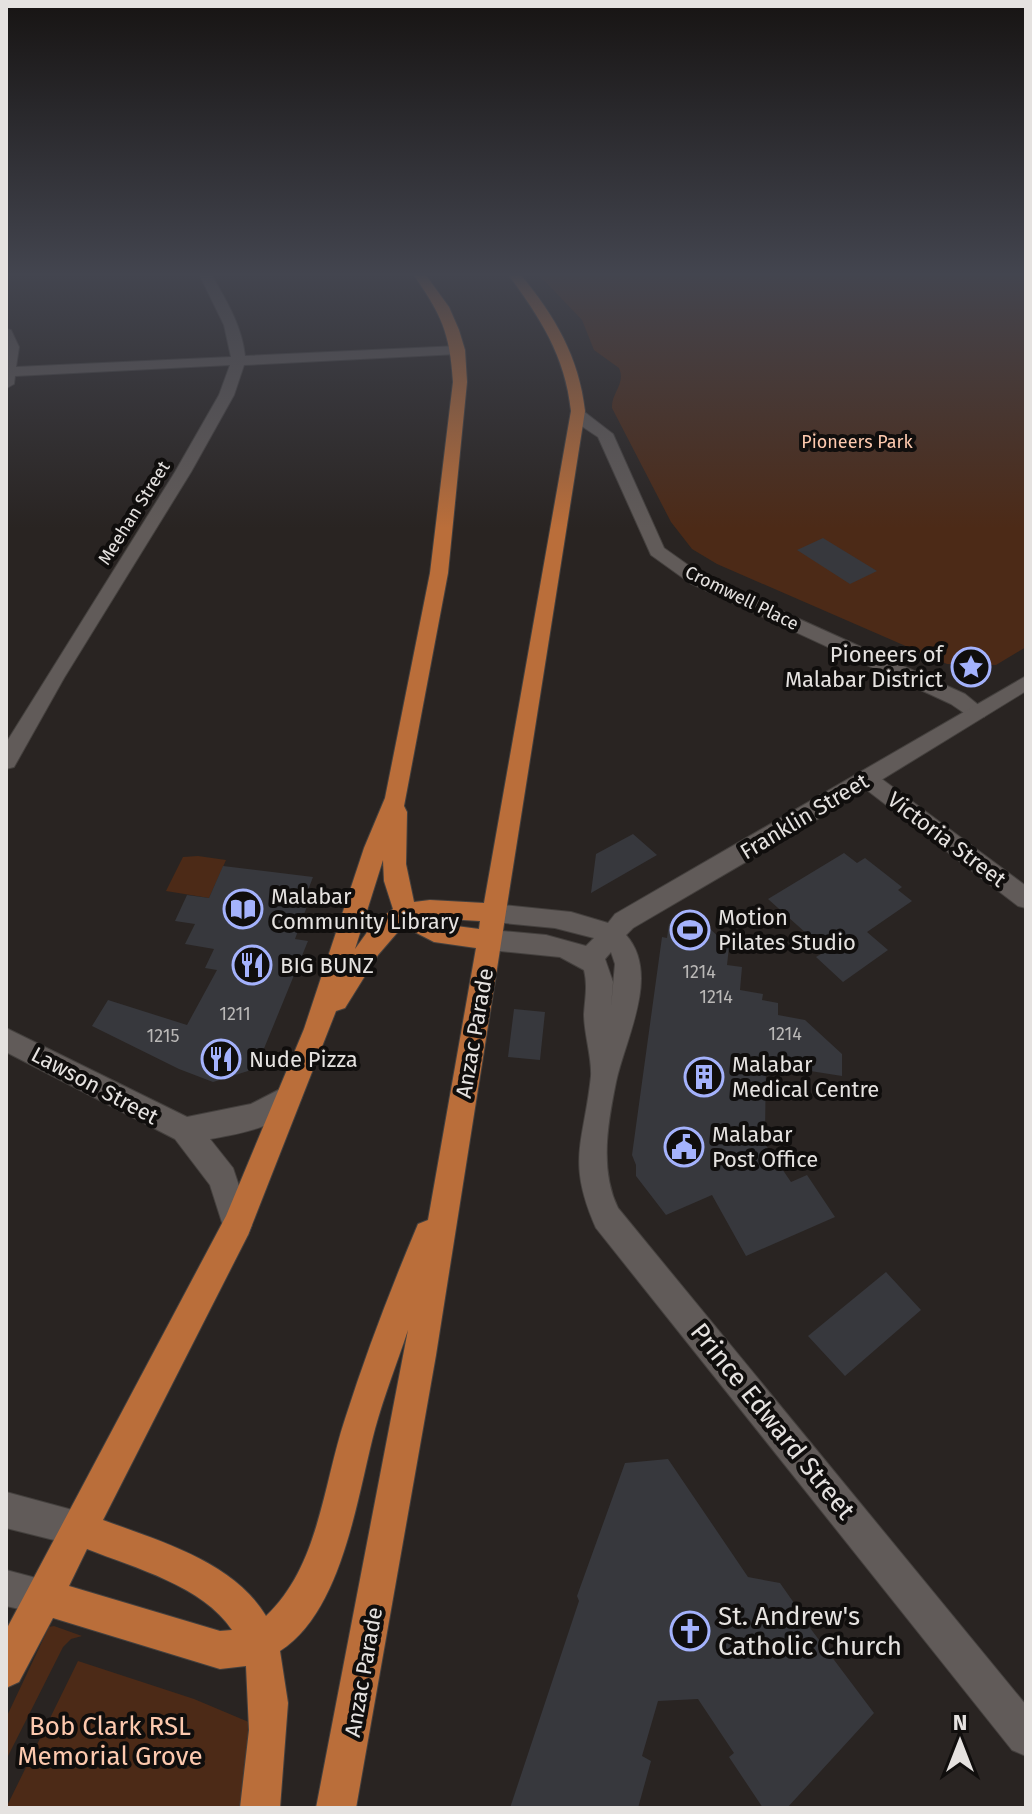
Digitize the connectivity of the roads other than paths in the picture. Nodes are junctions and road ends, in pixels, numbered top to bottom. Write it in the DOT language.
graph roads {
  1 [pos="268,359"];
  2 [pos="458,359"];
  3 [pos="568,359"];
  4 [pos="238,360"];
  5 [pos="7,372"];
  6 [pos="6,388"];
  7 [pos="578,411"];
  8 [pos="1026,682"];
  9 [pos="977,712"];
  10 [pos="6,762"];
  11 [pos="867,779"];
  12 [pos="396,798"];
  13 [pos="1026,899"];
  14 [pos="405,912"];
  15 [pos="492,927"];
  16 [pos="611,935"];
  17 [pos="590,959"];
  18 [pos="317,1029"];
  19 [pos="6,1039"];
  20 [pos="603,1080"];
  21 [pos="288,1097"];
  22 [pos="185,1130"];
  23 [pos="449,1183"];
  24 [pos="237,1225"];
  25 [pos="6,1510"];
  26 [pos="78,1528"];
  27 [pos="6,1588"];
  28 [pos="42,1596"];
  29 [pos="257,1644"];
  30 [pos="6,1669"];
  31 [pos="1026,1736"];
  32 [pos="260,1808"];
  33 [pos="336,1808"];
  1 -- 4 [label="street"];
  2 -- 12 [label="main road"];
  3 -- 7 [label="main road, Anzac Parade"];
  4 -- 5 [label="street"];
  4 -- 10 [label="street, Meehan Street"];
  5 -- 6 [label="street"];
  7 -- 9 [label="street, Cromwell Place"];
  7 -- 15 [label="main road, Anzac Parade"];
  8 -- 9 [label="street, Franklin Street"];
  9 -- 11 [label="street, Franklin Street"];
  11 -- 13 [label="street, Victoria Street"];
  11 -- 16 [label="street, Franklin Street"];
  12 -- 14 [label="main road"];
  12 -- 18 [label="main road"];
  14 -- 15 [label="main road"];
  14 -- 18 [label="main road"];
  15 -- 16 [label="street"];
  15 -- 17 [label="street"];
  15 -- 23 [label="main road, Anzac Parade"];
  16 -- 17 [label="street, Franklin Street"];
  16 -- 20 [label="street, Prince Edward Street"];
  17 -- 20 [label="street, Prince Edward Street"];
  18 -- 21 [label="main road"];
  19 -- 22 [label="street, Lawson Street"];
  20 -- 31 [label="street, Prince Edward Street"];
  21 -- 22 [label="street, Lawson Street"];
  21 -- 24 [label="main road"];
  22 -- 24 [label="street, Lawson Street"];
  23 -- 29 [label="main road"];
  23 -- 33 [label="main road, Anzac Parade"];
  24 -- 26 [label="main road"];
  25 -- 26 [label="street"];
  26 -- 28 [label="main road"];
  26 -- 29 [label="main road"];
  27 -- 28 [label="street"];
  28 -- 29 [label="main road"];
  28 -- 30 [label="main road"];
  29 -- 32 [label="main road"];
}
